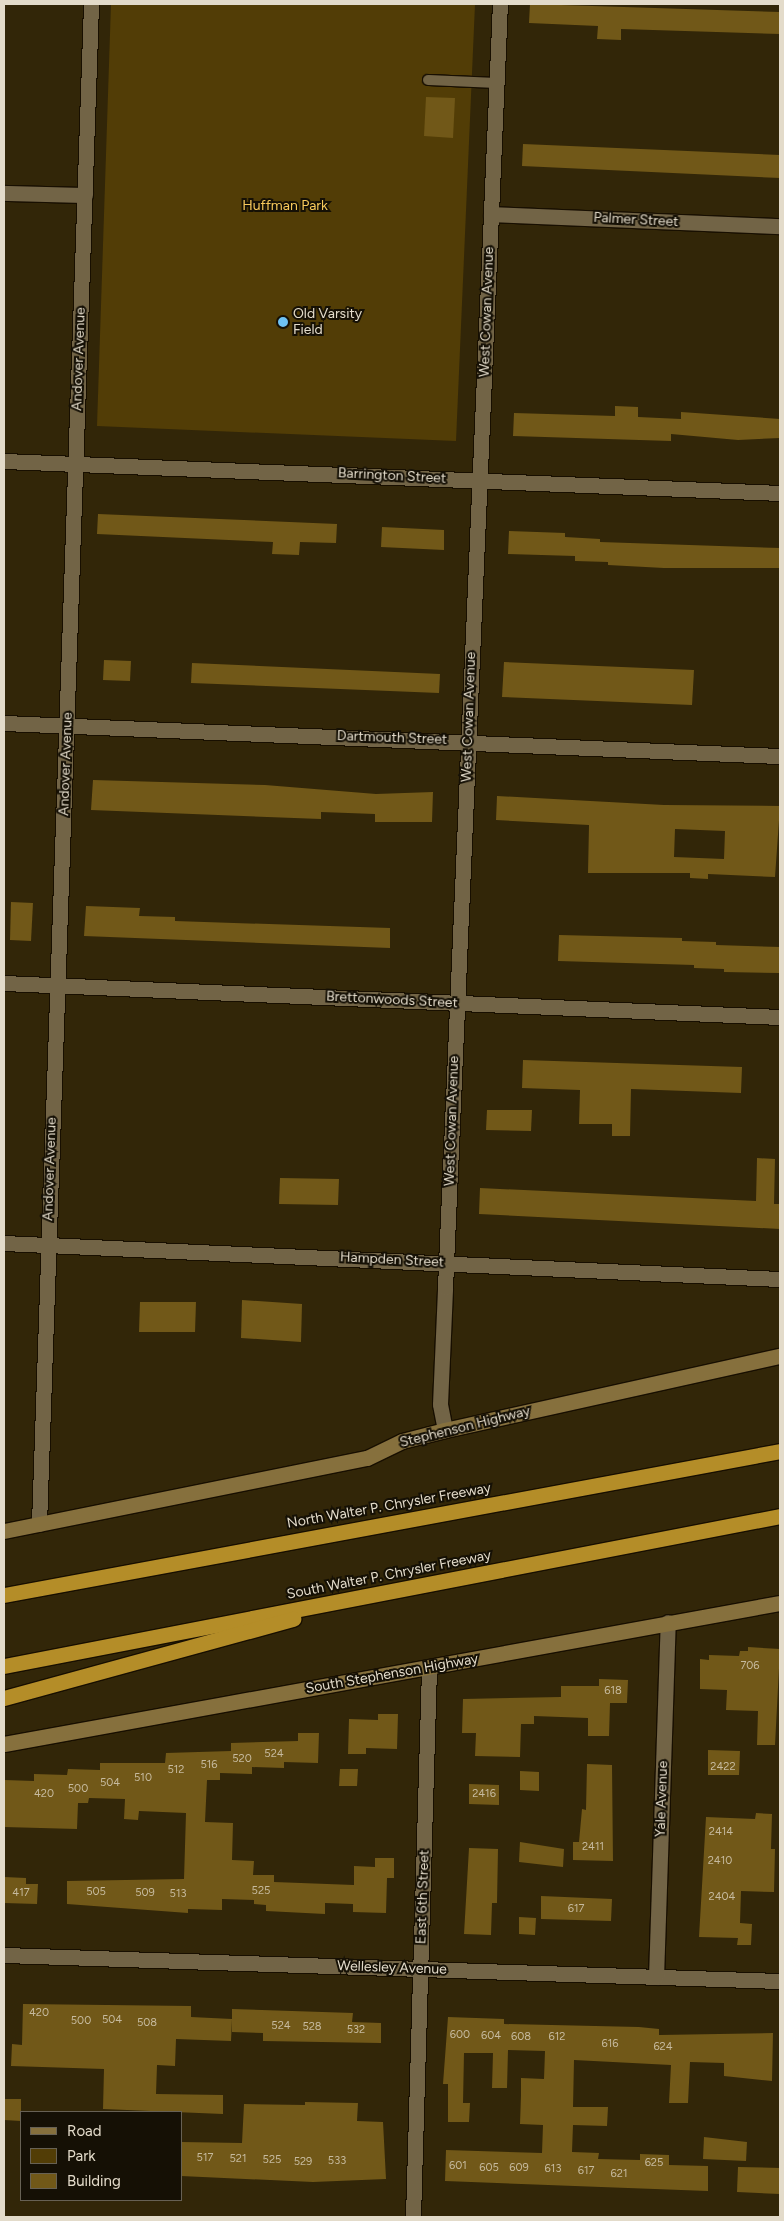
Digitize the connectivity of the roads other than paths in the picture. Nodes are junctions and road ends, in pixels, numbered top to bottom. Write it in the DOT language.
graph roads {
  1 [pos="91,4"];
  2 [pos="500,4"];
  3 [pos="428,80"];
  4 [pos="497,83"];
  5 [pos="4,193"];
  6 [pos="84,195"];
  7 [pos="491,214"];
  8 [pos="780,226"];
  9 [pos="4,461"];
  10 [pos="76,463"];
  11 [pos="480,480"];
  12 [pos="780,493"];
  13 [pos="4,723"];
  14 [pos="68,725"];
  15 [pos="468,742"];
  16 [pos="780,756"];
  17 [pos="4,983"];
  18 [pos="56,985"];
  19 [pos="457,1003"];
  20 [pos="780,1017"];
  21 [pos="4,1243"];
  22 [pos="47,1244"];
  23 [pos="446,1262"];
  24 [pos="780,1279"];
  25 [pos="780,1356"];
  26 [pos="444,1430"];
  27 [pos="780,1451"];
  28 [pos="780,1516"];
  29 [pos="39,1524"];
  30 [pos="4,1531"];
  31 [pos="403,1589"];
  32 [pos="4,1595"];
  33 [pos="780,1603"];
  34 [pos="668,1622"];
  35 [pos="4,1666"];
  36 [pos="429,1667"];
  37 [pos="4,1698"];
  38 [pos="4,1744"];
  39 [pos="4,1955"];
  40 [pos="420,1969"];
  41 [pos="656,1977"];
  42 [pos="780,1981"];
  43 [pos="413,2217"];
  1 -- 6 [label="street, Andover Avenue"];
  2 -- 4 [label="street, West Cowan Avenue"];
  3 -- 4 [label="lane"];
  4 -- 7 [label="street, West Cowan Avenue"];
  5 -- 6 [label="street"];
  6 -- 10 [label="street, Andover Avenue"];
  7 -- 8 [label="street, Palmer Street"];
  7 -- 11 [label="street, West Cowan Avenue"];
  9 -- 10 [label="street, Barrington Street"];
  10 -- 11 [label="street, Barrington Street"];
  10 -- 14 [label="street, Andover Avenue"];
  11 -- 12 [label="street, Barrington Street"];
  11 -- 15 [label="street, West Cowan Avenue"];
  13 -- 14 [label="street, Dartmouth Street"];
  14 -- 15 [label="street, Dartmouth Street"];
  14 -- 18 [label="street, Andover Avenue"];
  15 -- 16 [label="street, Dartmouth Street"];
  15 -- 19 [label="street, West Cowan Avenue"];
  17 -- 18 [label="street, Brettonwoods Street"];
  18 -- 19 [label="street, Brettonwoods Street"];
  18 -- 22 [label="street, Andover Avenue"];
  19 -- 20 [label="street, Brettonwoods Street"];
  19 -- 23 [label="street, West Cowan Avenue"];
  21 -- 22 [label="street, Hampden Street"];
  22 -- 23 [label="street, Hampden Street"];
  22 -- 29 [label="street, Andover Avenue"];
  23 -- 24 [label="street, Hampden Street"];
  23 -- 26 [label="street, West Cowan Avenue"];
  25 -- 26 [label="main road, Stephenson Highway"];
  26 -- 29 [label="main road, Stephenson Highway"];
  27 -- 32 [label="highway, North Walter P. Chrysler Freeway"];
  28 -- 31 [label="highway, South Walter P. Chrysler Freeway"];
  29 -- 30 [label="main road, Stephenson Highway"];
  31 -- 35 [label="highway, South Walter P. Chrysler Freeway"];
  31 -- 37 [label="highway"];
  33 -- 34 [label="main road, South Stephenson Highway"];
  34 -- 36 [label="main road, South Stephenson Highway"];
  34 -- 41 [label="street, Yale Avenue"];
  36 -- 38 [label="main road, South Stephenson Highway"];
  36 -- 40 [label="street, East 6th Street"];
  39 -- 40 [label="street, Wellesley Avenue"];
  40 -- 41 [label="street, Wellesley Avenue"];
  40 -- 43 [label="street, East 6th Street"];
  41 -- 42 [label="street, Wellesley Avenue"];
}
